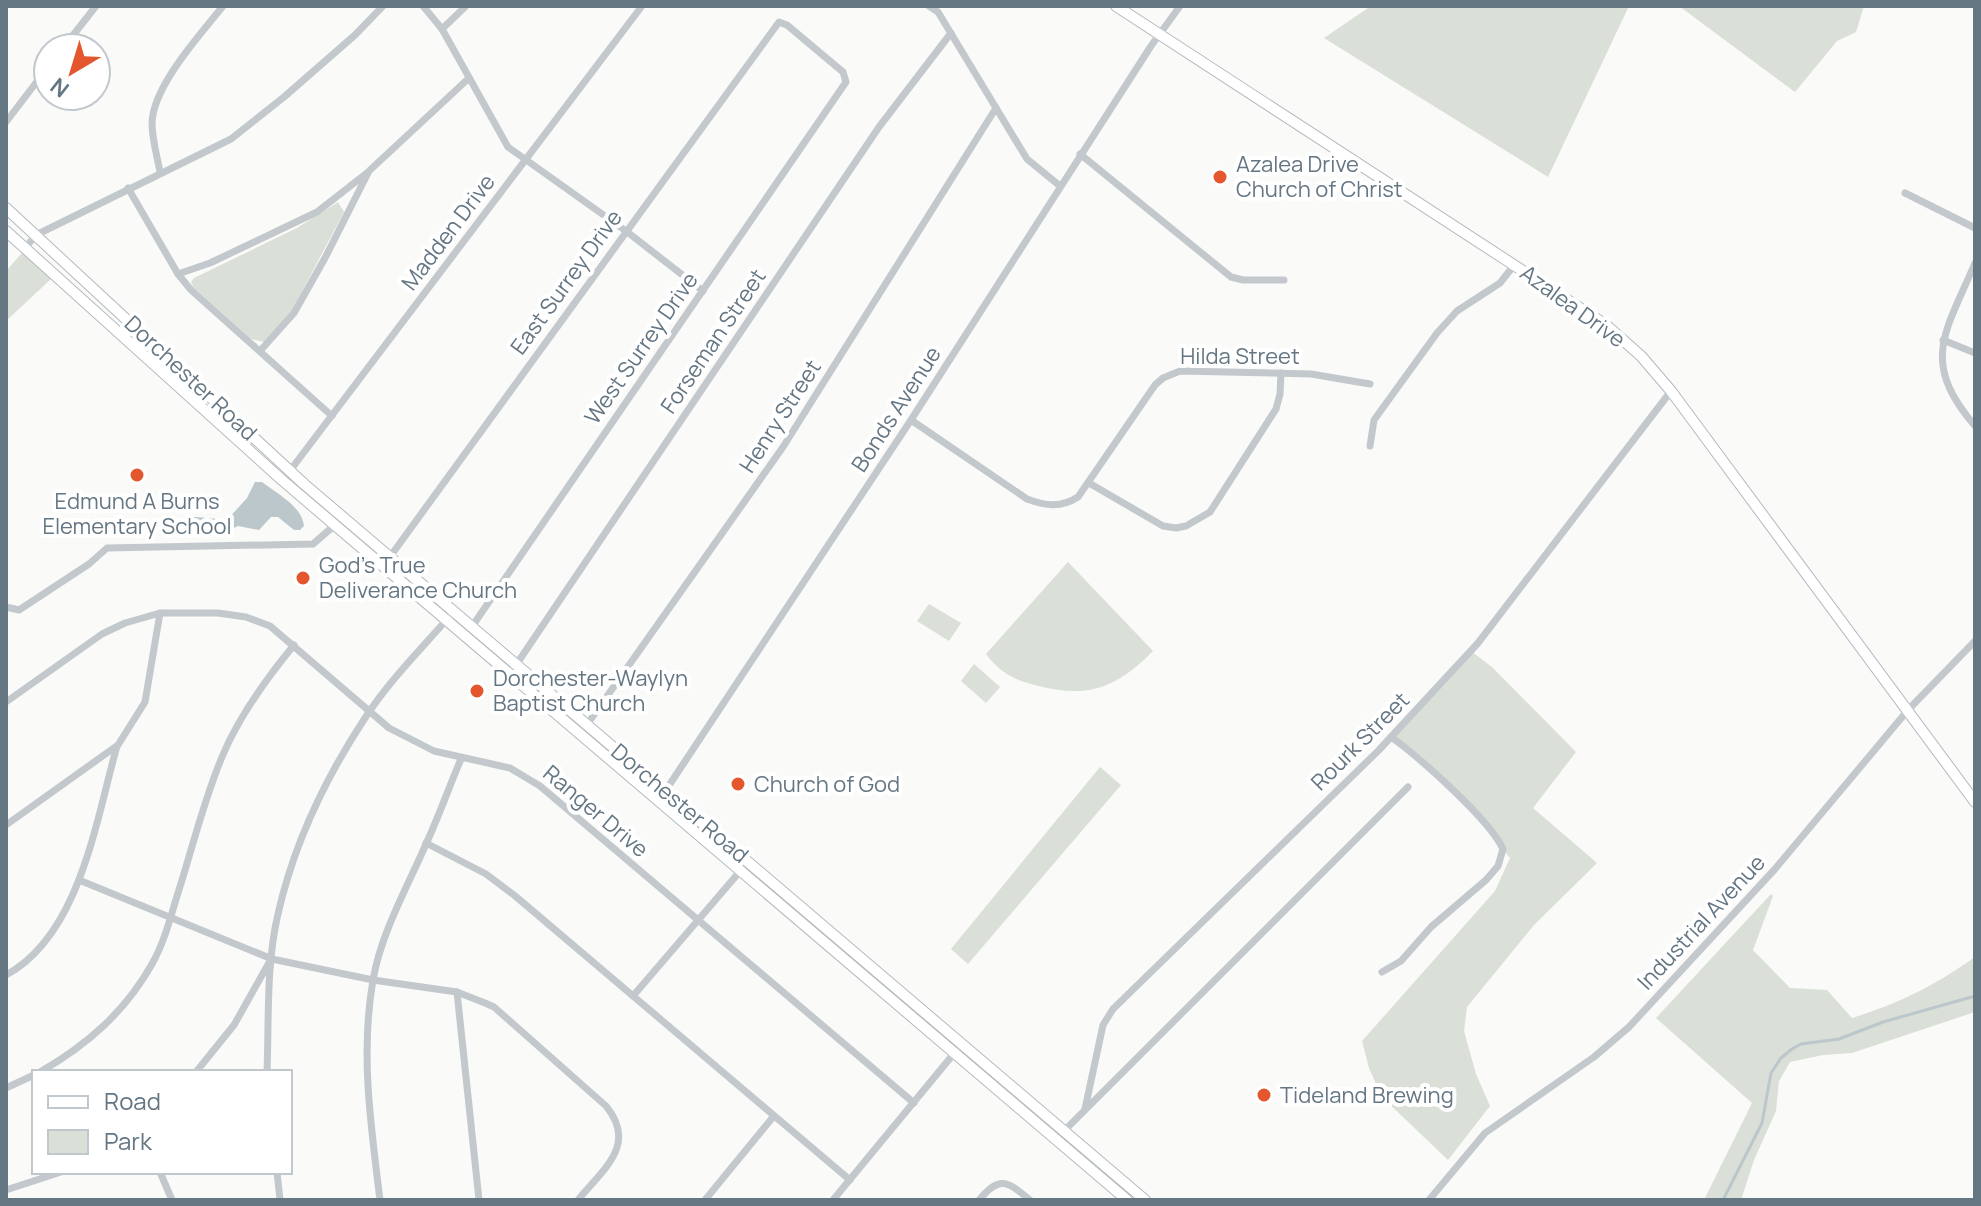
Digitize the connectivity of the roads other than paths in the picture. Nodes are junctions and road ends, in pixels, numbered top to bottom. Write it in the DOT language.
graph roads {
  1 [pos="96,6"];
  2 [pos="223,6"];
  3 [pos="383,6"];
  4 [pos="423,6"];
  5 [pos="466,6"];
  6 [pos="642,6"];
  7 [pos="929,6"];
  8 [pos="1116,6"];
  9 [pos="1180,6"];
  10 [pos="779,22"];
  11 [pos="442,29"];
  12 [pos="76,32"];
  13 [pos="951,33"];
  14 [pos="1159,33"];
  15 [pos="469,78"];
  16 [pos="32,87"];
  17 [pos="996,108"];
  18 [pos="6,120"];
  19 [pos="1080,154"];
  20 [pos="524,160"];
  21 [pos="369,171"];
  22 [pos="160,172"];
  23 [pos="1060,186"];
  24 [pos="128,188"];
  25 [pos="1905,193"];
  26 [pos="6,208"];
  27 [pos="1975,228"];
  28 [pos="6,231"];
  29 [pos="626,231"];
  30 [pos="36,235"];
  31 [pos="25,248"];
  32 [pos="1975,263"];
  33 [pos="1515,264"];
  34 [pos="178,274"];
  35 [pos="1284,280"];
  36 [pos="703,291"];
  37 [pos="1943,340"];
  38 [pos="260,351"];
  39 [pos="1975,353"];
  40 [pos="1281,373"];
  41 [pos="1370,384"];
  42 [pos="1671,391"];
  43 [pos="332,416"];
  44 [pos="911,420"];
  45 [pos="1975,426"];
  46 [pos="1370,446"];
  47 [pos="290,470"];
  48 [pos="282,480"];
  49 [pos="1089,483"];
  50 [pos="338,520"];
  51 [pos="387,560"];
  52 [pos="6,607"];
  53 [pos="160,613"];
  54 [pos="450,615"];
  55 [pos="469,630"];
  56 [pos="1975,641"];
  57 [pos="294,645"];
  58 [pos="514,669"];
  59 [pos="6,702"];
  60 [pos="1908,710"];
  61 [pos="368,712"];
  62 [pos="587,724"];
  63 [pos="579,734"];
  64 [pos="1391,737"];
  65 [pos="118,745"];
  66 [pos="461,759"];
  67 [pos="1408,787"];
  68 [pos="666,791"];
  69 [pos="658,801"];
  70 [pos="1975,802"];
  71 [pos="6,825"];
  72 [pos="426,843"];
  73 [pos="745,865"];
  74 [pos="79,880"];
  75 [pos="171,917"];
  76 [pos="698,920"];
  77 [pos="272,959"];
  78 [pos="1382,972"];
  79 [pos="6,975"];
  80 [pos="373,980"];
  81 [pos="457,992"];
  82 [pos="633,996"];
  83 [pos="962,1043"];
  84 [pos="954,1054"];
  85 [pos="43,1070"];
  86 [pos="198,1070"];
  87 [pos="267,1070"];
  88 [pos="32,1076"];
  89 [pos="6,1088"];
  90 [pos="914,1103"];
  91 [pos="1085,1109"];
  92 [pos="773,1117"];
  93 [pos="1064,1130"];
  94 [pos="1055,1139"];
  95 [pos="55,1174"];
  96 [pos="161,1174"];
  97 [pos="277,1174"];
  98 [pos="850,1180"];
  99 [pos="6,1190"];
  100 [pos="1121,1198"];
  101 [pos="172,1200"];
  102 [pos="280,1200"];
  103 [pos="380,1200"];
  104 [pos="479,1200"];
  105 [pos="578,1200"];
  106 [pos="705,1200"];
  107 [pos="833,1200"];
  108 [pos="979,1200"];
  109 [pos="1030,1200"];
  110 [pos="1145,1200"];
  111 [pos="1429,1200"];
  1 -- 12 [label="street"];
  2 -- 22 [label="street"];
  3 -- 22 [label="street"];
  4 -- 11 [label="street"];
  5 -- 11 [label="street"];
  6 -- 20 [label="street, Madden Drive"];
  7 -- 13 [label="street"];
  8 -- 14 [label="main road, Azalea Drive"];
  9 -- 14 [label="street, Bonds Avenue"];
  10 -- 29 [label="street, East Surrey Drive"];
  10 -- 36 [label="street, West Surrey Drive"];
  11 -- 15 [label="street"];
  13 -- 17 [label="street"];
  13 -- 58 [label="street, Forseman Street"];
  14 -- 19 [label="street, Bonds Avenue"];
  14 -- 33 [label="main road, Azalea Drive"];
  15 -- 20 [label="street"];
  15 -- 21 [label="street"];
  16 -- 18 [label="street"];
  17 -- 23 [label="street"];
  17 -- 62 [label="street, Henry Street"];
  19 -- 23 [label="street, Bonds Avenue"];
  19 -- 35 [label="street"];
  20 -- 29 [label="street"];
  20 -- 43 [label="street, Madden Drive"];
  21 -- 34 [label="street"];
  21 -- 38 [label="street"];
  22 -- 24 [label="street"];
  23 -- 44 [label="street, Bonds Avenue"];
  24 -- 30 [label="street"];
  24 -- 34 [label="street"];
  25 -- 27 [label="street"];
  26 -- 30 [label="main road, Dorchester Road"];
  28 -- 31 [label="main road, Dorchester Road"];
  29 -- 36 [label="street"];
  29 -- 51 [label="street, East Surrey Drive"];
  30 -- 31 [label="street"];
  30 -- 47 [label="main road, Dorchester Road"];
  31 -- 48 [label="main road, Dorchester Road"];
  32 -- 37 [label="street"];
  33 -- 42 [label="main road, Azalea Drive"];
  33 -- 46 [label="street"];
  34 -- 38 [label="street"];
  36 -- 55 [label="street, West Surrey Drive"];
  37 -- 39 [label="street"];
  37 -- 45 [label="street"];
  38 -- 43 [label="street"];
  40 -- 41 [label="street, Hilda Street"];
  40 -- 49 [label="street, Hilda Street"];
  40 -- 49 [label="street"];
  42 -- 60 [label="main road, Azalea Drive"];
  42 -- 64 [label="street, Rourk Street"];
  43 -- 47 [label="street, Madden Drive"];
  44 -- 49 [label="street, Hilda Street"];
  44 -- 68 [label="street, Bonds Avenue"];
  47 -- 48 [label="street, Madden Drive"];
  47 -- 50 [label="main road, Dorchester Road"];
  48 -- 50 [label="main road, Dorchester Road"];
  50 -- 51 [label="main road, Dorchester Road"];
  50 -- 52 [label="street"];
  51 -- 54 [label="main road, Dorchester Road"];
  53 -- 57 [label="street, Ranger Drive"];
  53 -- 59 [label="street, Ranger Drive"];
  53 -- 65 [label="street"];
  54 -- 55 [label="main road, Dorchester Road"];
  54 -- 61 [label="street"];
  55 -- 58 [label="main road, Dorchester Road"];
  56 -- 60 [label="street, Industrial Avenue"];
  57 -- 61 [label="street, Ranger Drive"];
  57 -- 75 [label="street"];
  58 -- 62 [label="main road, Dorchester Road"];
  58 -- 63 [label="main road, Dorchester Road"];
  60 -- 70 [label="main road, Azalea Drive"];
  60 -- 111 [label="street, Industrial Avenue"];
  61 -- 66 [label="street, Ranger Drive"];
  61 -- 77 [label="street"];
  62 -- 63 [label="street, Henry Street"];
  62 -- 68 [label="main road, Dorchester Road"];
  63 -- 69 [label="main road, Dorchester Road"];
  64 -- 78 [label="street"];
  64 -- 91 [label="street, Rourk Street"];
  65 -- 71 [label="street"];
  65 -- 74 [label="street"];
  66 -- 72 [label="street"];
  66 -- 76 [label="street, Ranger Drive"];
  67 -- 91 [label="street"];
  68 -- 69 [label="street, Bonds Avenue"];
  68 -- 73 [label="main road, Dorchester Road"];
  69 -- 73 [label="main road, Dorchester Road"];
  72 -- 80 [label="street"];
  72 -- 82 [label="street"];
  73 -- 76 [label="street"];
  73 -- 83 [label="main road, Dorchester Road"];
  73 -- 84 [label="main road, Dorchester Road"];
  74 -- 75 [label="street"];
  74 -- 79 [label="street"];
  75 -- 77 [label="street"];
  75 -- 85 [label="street"];
  76 -- 82 [label="street"];
  76 -- 90 [label="street, Ranger Drive"];
  77 -- 80 [label="street"];
  77 -- 86 [label="street"];
  77 -- 87 [label="street"];
  80 -- 81 [label="street"];
  80 -- 103 [label="street"];
  81 -- 104 [label="street"];
  81 -- 105 [label="street"];
  82 -- 92 [label="street"];
  83 -- 84 [label="street"];
  83 -- 93 [label="main road, Dorchester Road"];
  84 -- 90 [label="street"];
  84 -- 94 [label="main road, Dorchester Road"];
  88 -- 89 [label="street"];
  90 -- 98 [label="street"];
  91 -- 93 [label="street"];
  92 -- 98 [label="street"];
  92 -- 106 [label="street"];
  93 -- 94 [label="street"];
  93 -- 110 [label="main road, Dorchester Road"];
  94 -- 100 [label="main road, Dorchester Road"];
  95 -- 99 [label="street"];
  96 -- 101 [label="street"];
  97 -- 102 [label="street"];
  98 -- 107 [label="street"];
  108 -- 109 [label="street"];
}
